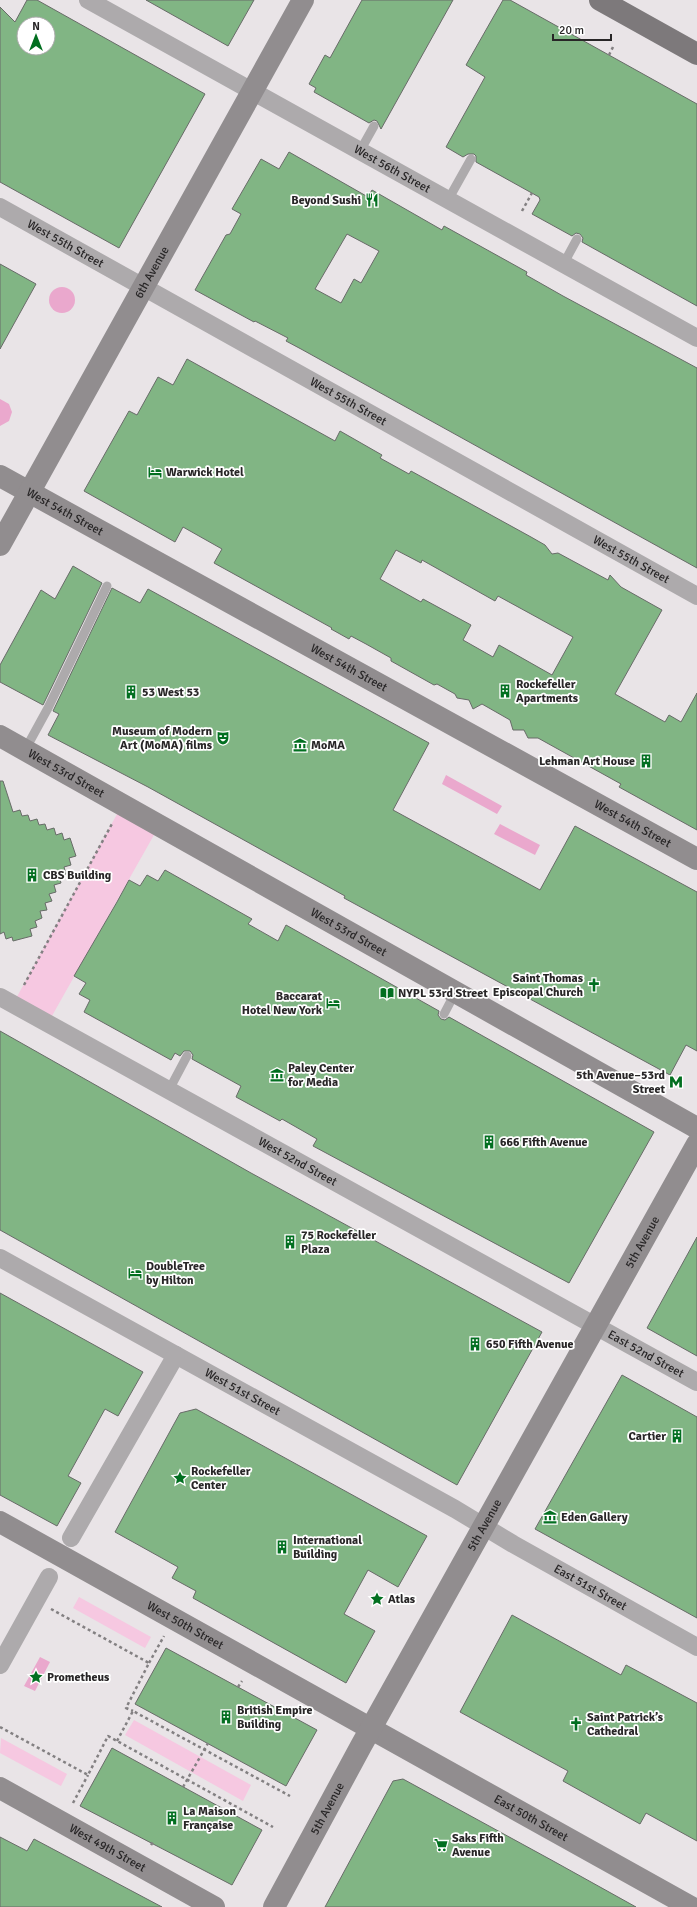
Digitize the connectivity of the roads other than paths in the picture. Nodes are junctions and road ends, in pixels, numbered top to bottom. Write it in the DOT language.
graph roads {
  1 [pos="88,0"];
  2 [pos="304,0"];
  3 [pos="600,0"];
  4 [pos="106,4"];
  5 [pos="697,54"];
  6 [pos="252,91"];
  7 [pos="374,126"];
  8 [pos="360,151"];
  9 [pos="471,159"];
  10 [pos="448,200"];
  11 [pos="0,207"];
  12 [pos="577,239"];
  13 [pos="564,263"];
  14 [pos="143,286"];
  15 [pos="697,338"];
  16 [pos="0,476"];
  17 [pos="29,492"];
  18 [pos="0,545"];
  19 [pos="107,586"];
  20 [pos="697,596"];
  21 [pos="0,736"];
  22 [pos="25,750"];
  23 [pos="697,860"];
  24 [pos="456,993"];
  25 [pos="0,997"];
  26 [pos="444,1014"];
  27 [pos="187,1056"];
  28 [pos="169,1090"];
  29 [pos="697,1128"];
  30 [pos="697,1144"];
  31 [pos="0,1258"];
  32 [pos="595,1326"];
  33 [pos="176,1356"];
  34 [pos="697,1382"];
  35 [pos="0,1522"];
  36 [pos="484,1526"];
  37 [pos="71,1538"];
  38 [pos="49,1577"];
  39 [pos="697,1647"];
  40 [pos="0,1664"];
  41 [pos="371,1729"];
  42 [pos="0,1788"];
  43 [pos="214,1907"];
  44 [pos="274,1907"];
  45 [pos="691,1907"];
  1 -- 4 [label="street, West 56th Street"];
  2 -- 6 [label="main road, 6th Avenue"];
  3 -- 5 [label="main road"];
  4 -- 6 [label="street, West 56th Street"];
  6 -- 8 [label="street, West 56th Street"];
  6 -- 14 [label="main road, 6th Avenue"];
  7 -- 8 [label="lane"];
  8 -- 10 [label="street, West 56th Street"];
  9 -- 10 [label="lane"];
  10 -- 13 [label="street, West 56th Street"];
  11 -- 14 [label="street, West 55th Street"];
  12 -- 13 [label="lane"];
  13 -- 15 [label="street, West 56th Street"];
  14 -- 17 [label="main road, 6th Avenue"];
  14 -- 20 [label="street, West 55th Street"];
  16 -- 17 [label="main road, West 54th Street"];
  17 -- 18 [label="main road, 6th Avenue"];
  17 -- 23 [label="main road, West 54th Street"];
  19 -- 22 [label="lane"];
  21 -- 22 [label="main road, West 53rd Street"];
  22 -- 24 [label="main road, West 53rd Street"];
  24 -- 26 [label="lane"];
  24 -- 29 [label="main road, West 53rd Street"];
  25 -- 28 [label="street, West 52nd Street"];
  27 -- 28 [label="lane"];
  28 -- 32 [label="street, West 52nd Street"];
  30 -- 32 [label="main road, 5th Avenue"];
  31 -- 33 [label="street, West 51st Street"];
  32 -- 34 [label="street, East 52nd Street"];
  32 -- 36 [label="main road, 5th Avenue"];
  33 -- 36 [label="street, West 51st Street"];
  33 -- 37 [label="street"];
  35 -- 41 [label="main road, West 50th Street"];
  36 -- 39 [label="street, East 51st Street"];
  36 -- 41 [label="main road, 5th Avenue"];
  38 -- 40 [label="street"];
  41 -- 44 [label="main road, 5th Avenue"];
  41 -- 45 [label="main road, East 50th Street"];
  42 -- 43 [label="main road, West 49th Street"];
}
